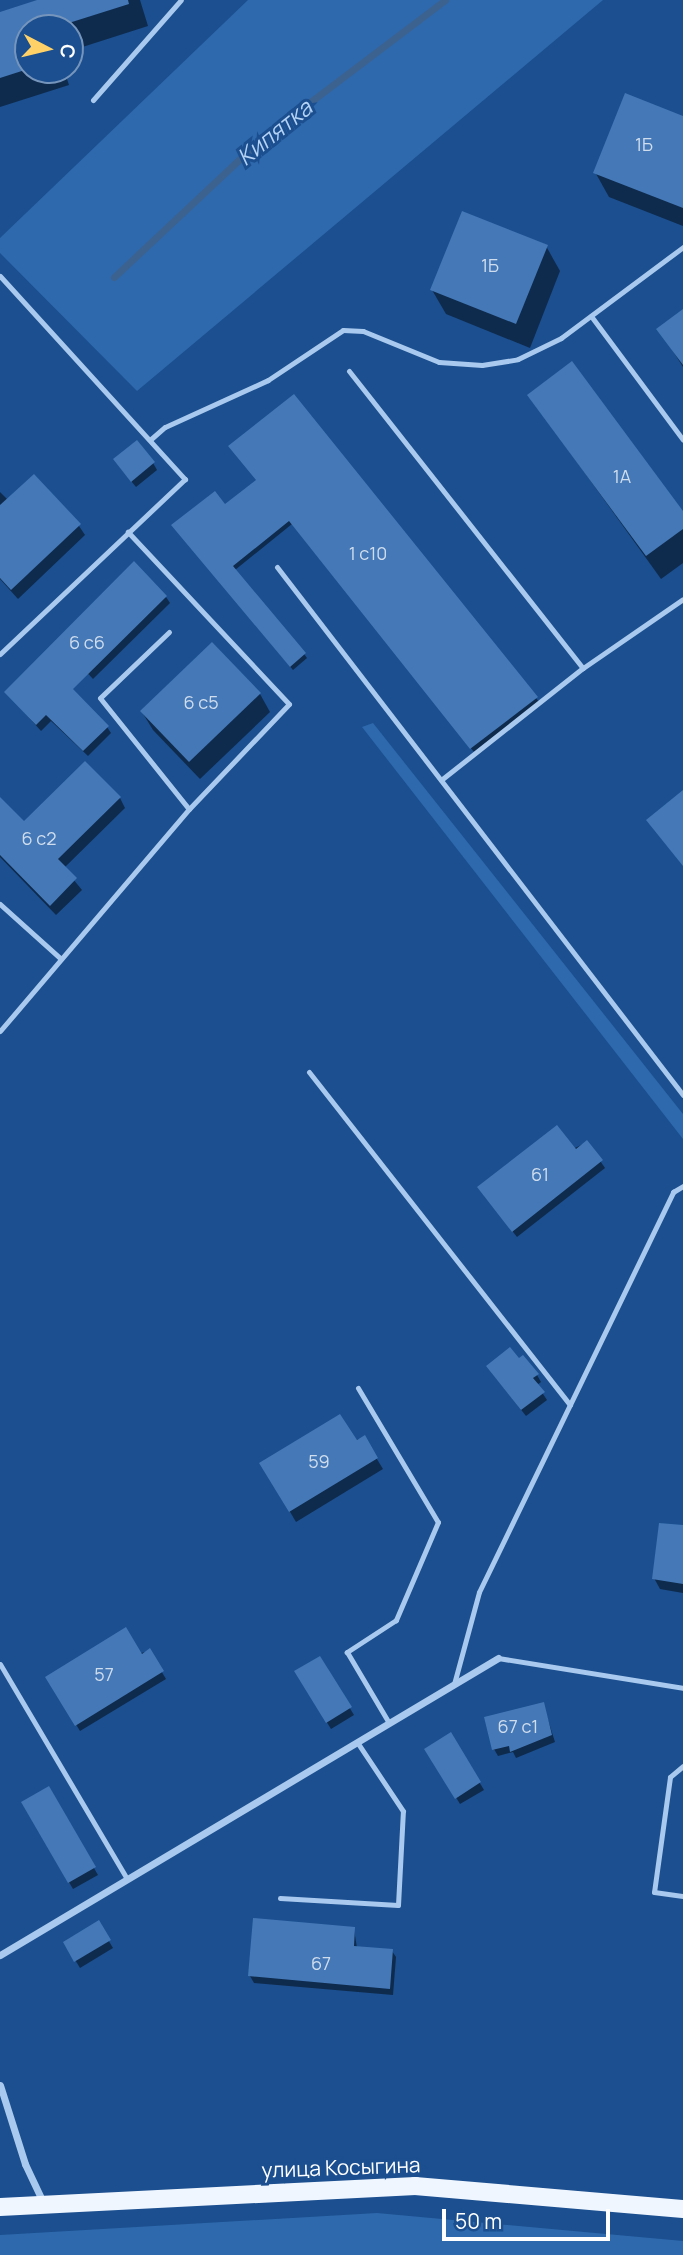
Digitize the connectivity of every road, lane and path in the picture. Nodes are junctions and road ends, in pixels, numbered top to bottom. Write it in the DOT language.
graph roads {
  1 [pos="181,0"];
  2 [pos="93,100"];
  3 [pos="683,247"];
  4 [pos="0,276"];
  5 [pos="591,316"];
  6 [pos="349,371"];
  7 [pos="151,439"];
  8 [pos="683,440"];
  9 [pos="128,532"];
  10 [pos="277,567"];
  11 [pos="683,599"];
  12 [pos="169,632"];
  13 [pos="0,654"];
  14 [pos="583,668"];
  15 [pos="441,780"];
  16 [pos="189,809"];
  17 [pos="0,904"];
  18 [pos="61,959"];
  19 [pos="0,1031"];
  20 [pos="309,1072"];
  21 [pos="683,1095"];
  22 [pos="683,1186"];
  23 [pos="358,1388"];
  24 [pos="570,1405"];
  25 [pos="498,1658"];
  26 [pos="0,1664"];
  27 [pos="454,1684"];
  28 [pos="683,1688"];
  29 [pos="389,1723"];
  30 [pos="357,1742"];
  31 [pos="683,1766"];
  32 [pos="127,1879"];
  33 [pos="683,1896"];
  34 [pos="280,1898"];
  35 [pos="0,1955"];
  36 [pos="0,2085"];
  37 [pos="45,2206"];
  38 [pos="0,2207"];
  39 [pos="683,2209"];
  1 -- 2 [label="lane"];
  3 -- 5 [label="lane"];
  4 -- 7 [label="lane"];
  5 -- 7 [label="lane"];
  5 -- 8 [label="lane"];
  6 -- 14 [label="lane"];
  7 -- 9 [label="lane"];
  9 -- 13 [label="lane"];
  9 -- 16 [label="lane"];
  10 -- 15 [label="lane"];
  11 -- 14 [label="lane"];
  12 -- 16 [label="lane"];
  14 -- 15 [label="lane"];
  15 -- 21 [label="lane"];
  16 -- 18 [label="lane"];
  17 -- 18 [label="lane"];
  18 -- 19 [label="lane"];
  20 -- 24 [label="lane"];
  22 -- 24 [label="lane"];
  23 -- 29 [label="lane"];
  24 -- 27 [label="lane"];
  25 -- 27 [label="street"];
  25 -- 28 [label="lane"];
  26 -- 32 [label="lane"];
  27 -- 29 [label="street"];
  29 -- 30 [label="street"];
  30 -- 32 [label="street"];
  30 -- 34 [label="lane"];
  31 -- 33 [label="lane"];
  32 -- 35 [label="street"];
  36 -- 37 [label="street"];
  37 -- 38 [label="main road, улица Косыгина"];
  37 -- 39 [label="main road, улица Косыгина"];
}
